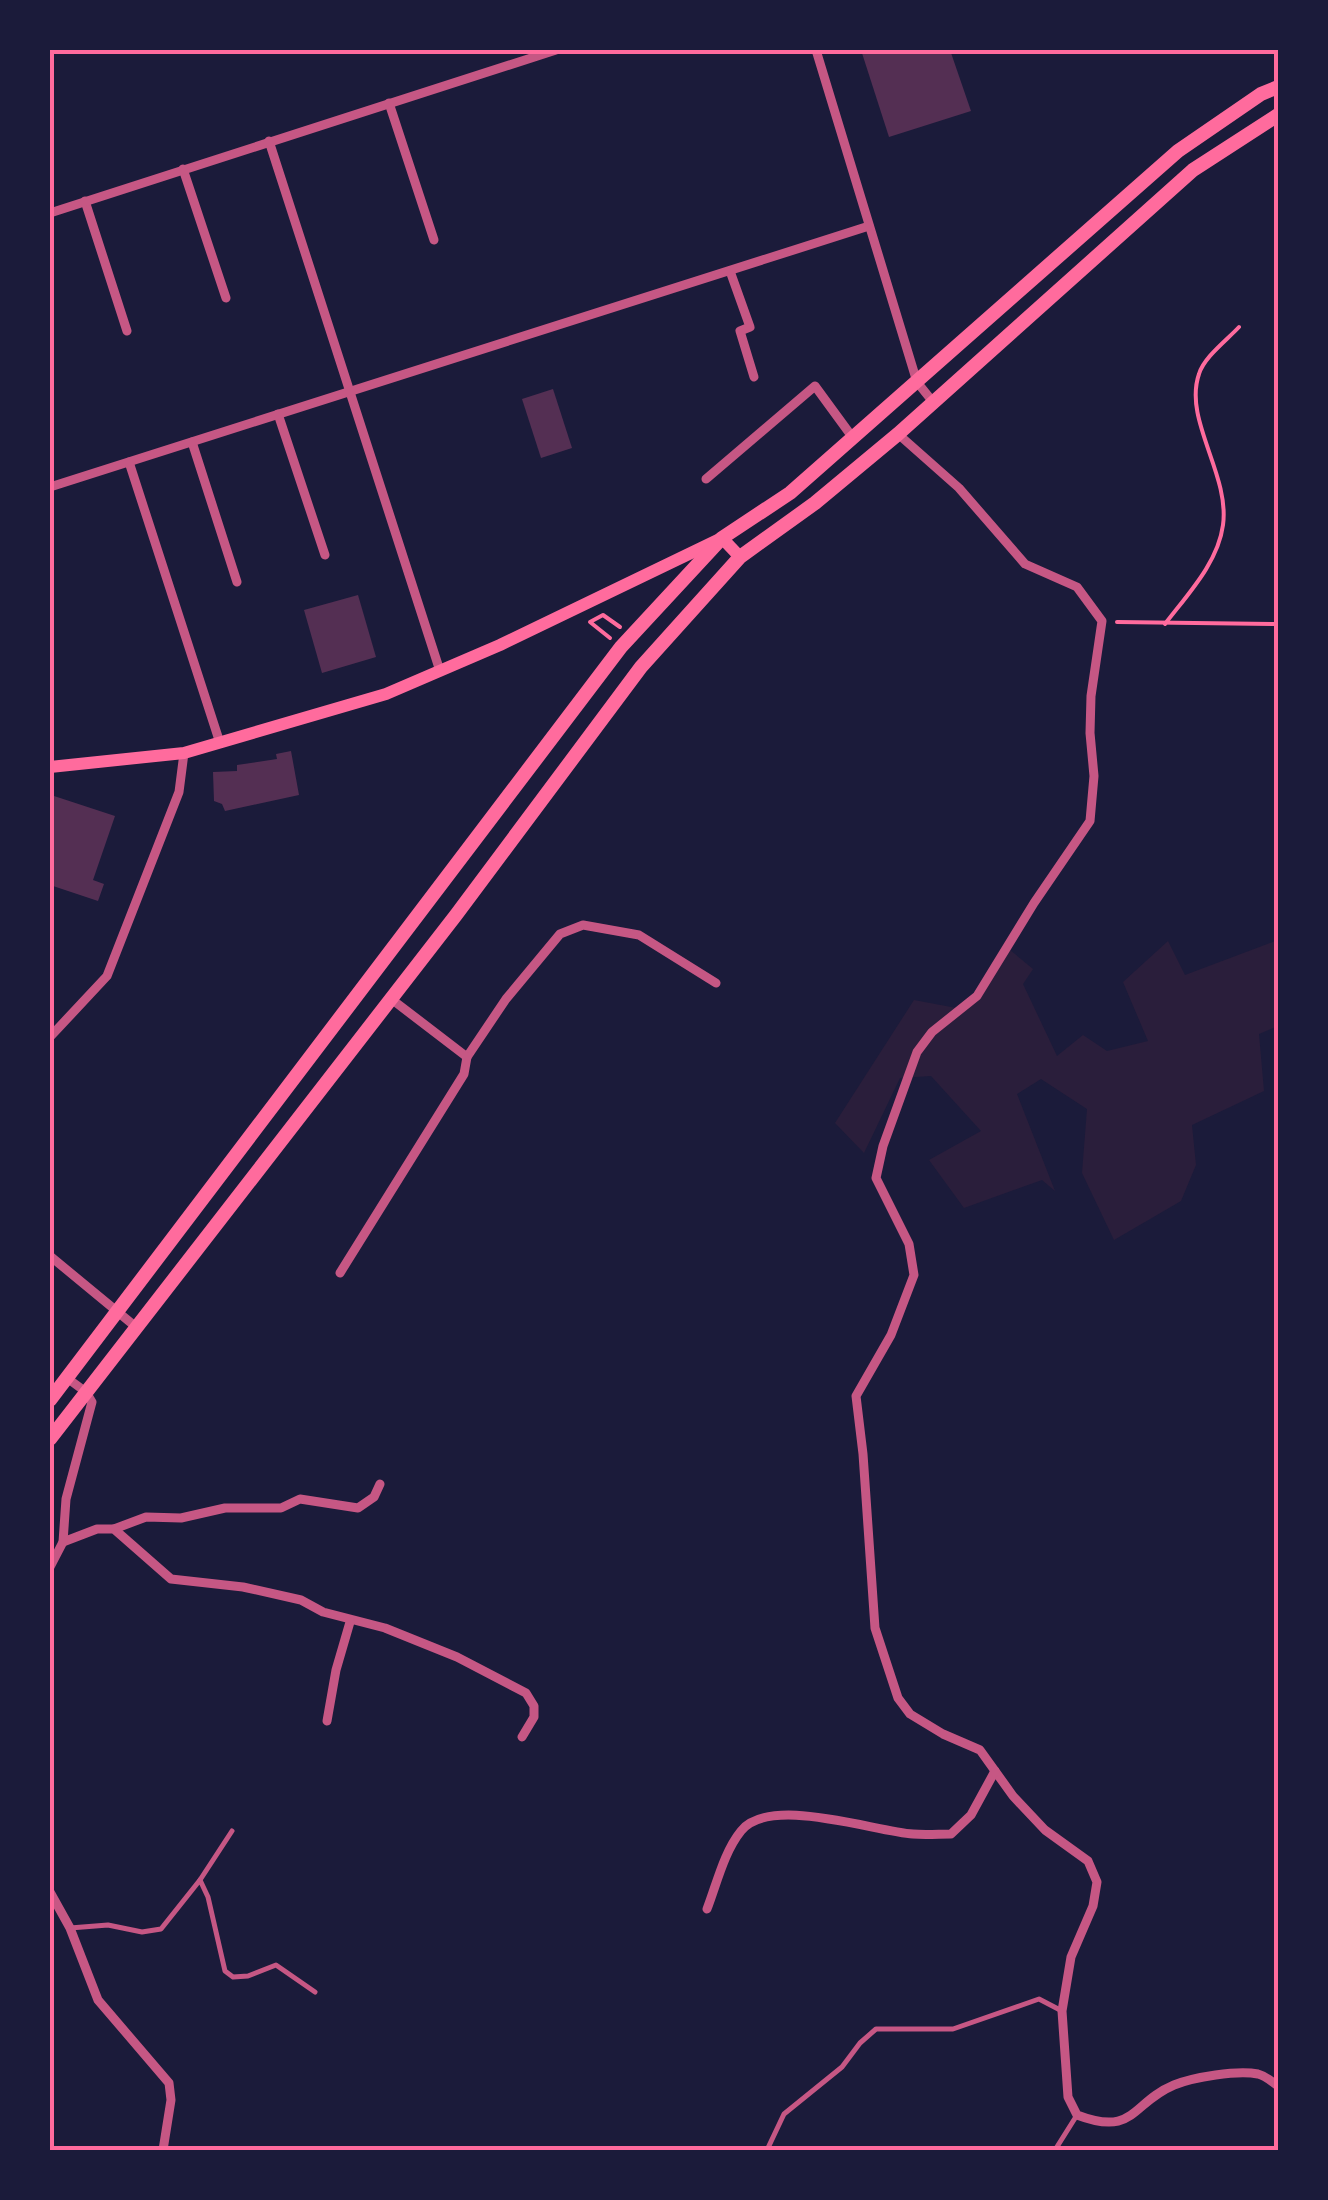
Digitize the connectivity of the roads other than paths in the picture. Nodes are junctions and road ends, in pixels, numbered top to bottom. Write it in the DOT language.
graph roads {
  1 [pos="556,50"];
  2 [pos="816,50"];
  3 [pos="1278,87"];
  4 [pos="388,103"];
  5 [pos="1278,115"];
  6 [pos="270,141"];
  7 [pos="183,169"];
  8 [pos="85,201"];
  9 [pos="50,212"];
  10 [pos="869,226"];
  11 [pos="434,240"];
  12 [pos="730,270"];
  13 [pos="226,298"];
  14 [pos="127,332"];
  15 [pos="754,377"];
  16 [pos="917,382"];
  17 [pos="350,392"];
  18 [pos="933,402"];
  19 [pos="278,414"];
  20 [pos="898,434"];
  21 [pos="853,438"];
  22 [pos="192,442"];
  23 [pos="130,462"];
  24 [pos="706,480"];
  25 [pos="50,487"];
  26 [pos="722,538"];
  27 [pos="325,555"];
  28 [pos="740,557"];
  29 [pos="237,582"];
  30 [pos="440,671"];
  31 [pos="220,743"];
  32 [pos="184,753"];
  33 [pos="50,767"];
  34 [pos="716,982"];
  35 [pos="390,998"];
  36 [pos="50,1037"];
  37 [pos="467,1057"];
  38 [pos="50,1256"];
  39 [pos="340,1273"];
  40 [pos="118,1312"];
  41 [pos="136,1328"];
  42 [pos="67,1378"];
  43 [pos="86,1392"];
  44 [pos="50,1400"];
  45 [pos="50,1439"];
  46 [pos="380,1484"];
  47 [pos="114,1528"];
  48 [pos="63,1542"];
  49 [pos="50,1567"];
  50 [pos="350,1622"];
  51 [pos="328,1720"];
  52 [pos="522,1737"];
  53 [pos="995,1771"];
  54 [pos="232,1831"];
  55 [pos="200,1880"];
  56 [pos="50,1892"];
  57 [pos="707,1908"];
  58 [pos="70,1928"];
  59 [pos="316,1992"];
  60 [pos="1062,2011"];
  61 [pos="1278,2086"];
  62 [pos="1077,2115"];
  63 [pos="163,2150"];
  64 [pos="767,2150"];
  65 [pos="1056,2150"];
  1 -- 4 [label="street"];
  2 -- 10 [label="street"];
  3 -- 16 [label="main road"];
  4 -- 6 [label="street"];
  4 -- 11 [label="street"];
  5 -- 18 [label="main road"];
  6 -- 7 [label="street"];
  6 -- 17 [label="street"];
  7 -- 8 [label="street"];
  7 -- 13 [label="street"];
  8 -- 9 [label="street"];
  8 -- 14 [label="street"];
  10 -- 12 [label="street"];
  10 -- 16 [label="street"];
  12 -- 15 [label="street"];
  12 -- 17 [label="street"];
  16 -- 18 [label="street"];
  16 -- 21 [label="main road"];
  17 -- 19 [label="street"];
  17 -- 30 [label="street"];
  18 -- 20 [label="main road"];
  19 -- 22 [label="street"];
  19 -- 27 [label="street"];
  20 -- 28 [label="main road"];
  20 -- 53 [label="street"];
  21 -- 24 [label="street"];
  21 -- 26 [label="main road"];
  22 -- 23 [label="street"];
  22 -- 29 [label="street"];
  23 -- 25 [label="street"];
  23 -- 31 [label="street"];
  26 -- 28 [label="main road"];
  26 -- 30 [label="main road"];
  26 -- 40 [label="main road"];
  28 -- 35 [label="main road"];
  30 -- 31 [label="main road"];
  31 -- 32 [label="main road"];
  32 -- 33 [label="main road"];
  32 -- 36 [label="street"];
  34 -- 37 [label="street"];
  35 -- 37 [label="street"];
  35 -- 41 [label="main road"];
  37 -- 39 [label="street"];
  38 -- 40 [label="street"];
  40 -- 41 [label="street"];
  40 -- 42 [label="main road"];
  41 -- 43 [label="main road"];
  42 -- 43 [label="street"];
  42 -- 44 [label="main road"];
  43 -- 45 [label="main road"];
  43 -- 48 [label="street"];
  46 -- 47 [label="street"];
  47 -- 48 [label="street"];
  47 -- 50 [label="street"];
  48 -- 49 [label="street"];
  50 -- 51 [label="street"];
  50 -- 52 [label="street"];
  53 -- 57 [label="street"];
  53 -- 60 [label="street"];
  54 -- 55 [label="lane"];
  55 -- 58 [label="lane"];
  55 -- 59 [label="lane"];
  56 -- 58 [label="street"];
  58 -- 63 [label="street"];
  60 -- 62 [label="street"];
  60 -- 64 [label="lane"];
  61 -- 62 [label="street"];
  62 -- 65 [label="lane"];
}
